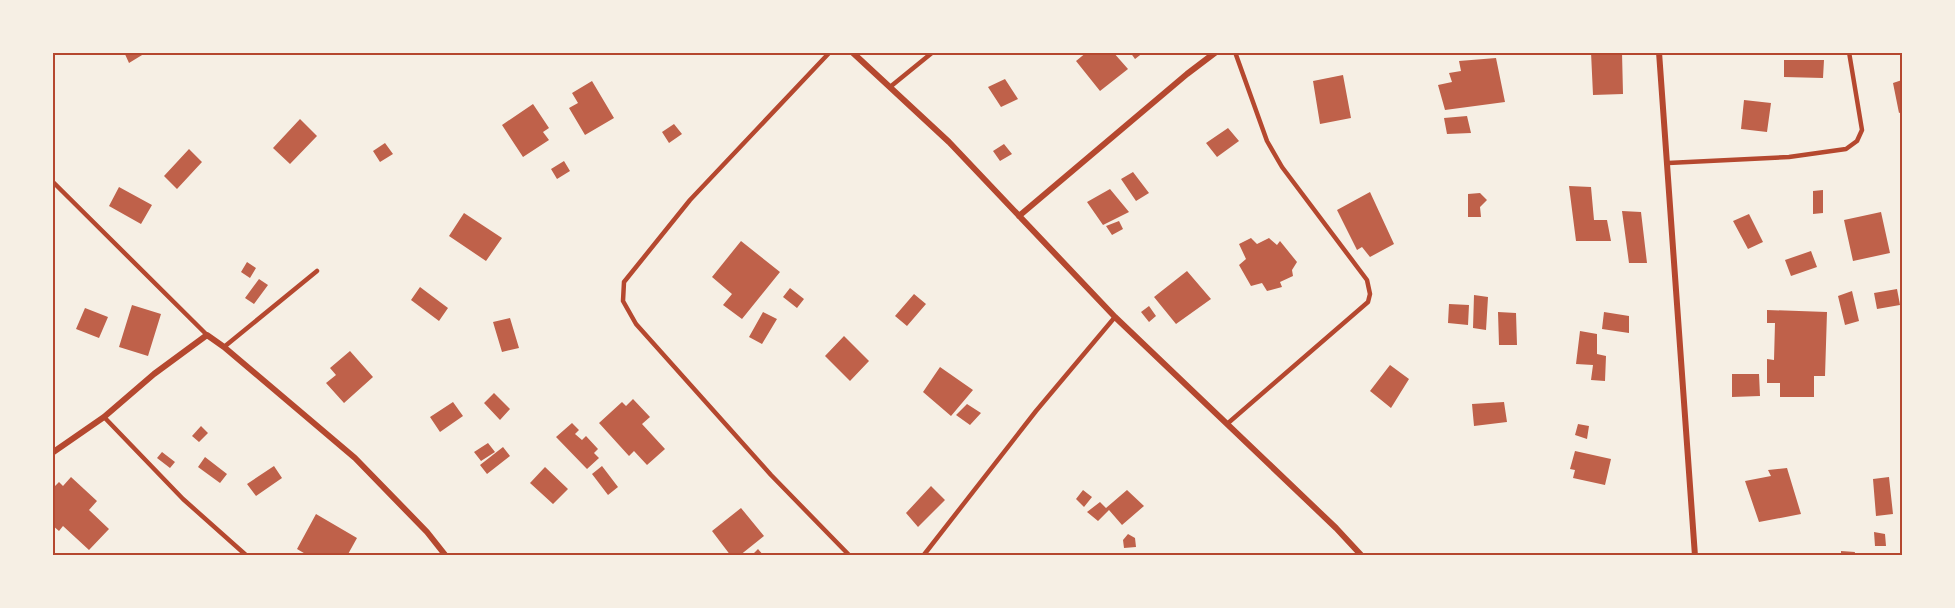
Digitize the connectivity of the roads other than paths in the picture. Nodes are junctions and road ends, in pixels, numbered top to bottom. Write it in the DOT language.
graph roads {
  1 [pos="830,52"];
  2 [pos="852,52"];
  3 [pos="933,52"];
  4 [pos="1216,52"];
  5 [pos="1235,52"];
  6 [pos="1659,52"];
  7 [pos="1849,52"];
  8 [pos="890,87"];
  9 [pos="1668,163"];
  10 [pos="52,181"];
  11 [pos="1019,216"];
  12 [pos="317,272"];
  13 [pos="1115,317"];
  14 [pos="207,335"];
  15 [pos="224,347"];
  16 [pos="104,417"];
  17 [pos="1227,424"];
  18 [pos="52,453"];
  19 [pos="247,555"];
  20 [pos="446,555"];
  21 [pos="850,555"];
  22 [pos="923,555"];
  23 [pos="1362,555"];
  24 [pos="1695,555"];
  1 -- 21 [label="lane"];
  2 -- 8 [label="street"];
  3 -- 8 [label="lane"];
  4 -- 11 [label="street"];
  5 -- 17 [label="lane"];
  6 -- 9 [label="street"];
  7 -- 9 [label="lane"];
  8 -- 11 [label="street"];
  9 -- 24 [label="street"];
  10 -- 14 [label="lane"];
  11 -- 13 [label="street"];
  12 -- 15 [label="lane"];
  13 -- 17 [label="street"];
  13 -- 22 [label="lane"];
  14 -- 15 [label="street"];
  14 -- 16 [label="street"];
  15 -- 20 [label="street"];
  16 -- 18 [label="street"];
  16 -- 19 [label="lane"];
  17 -- 23 [label="street"];
}
